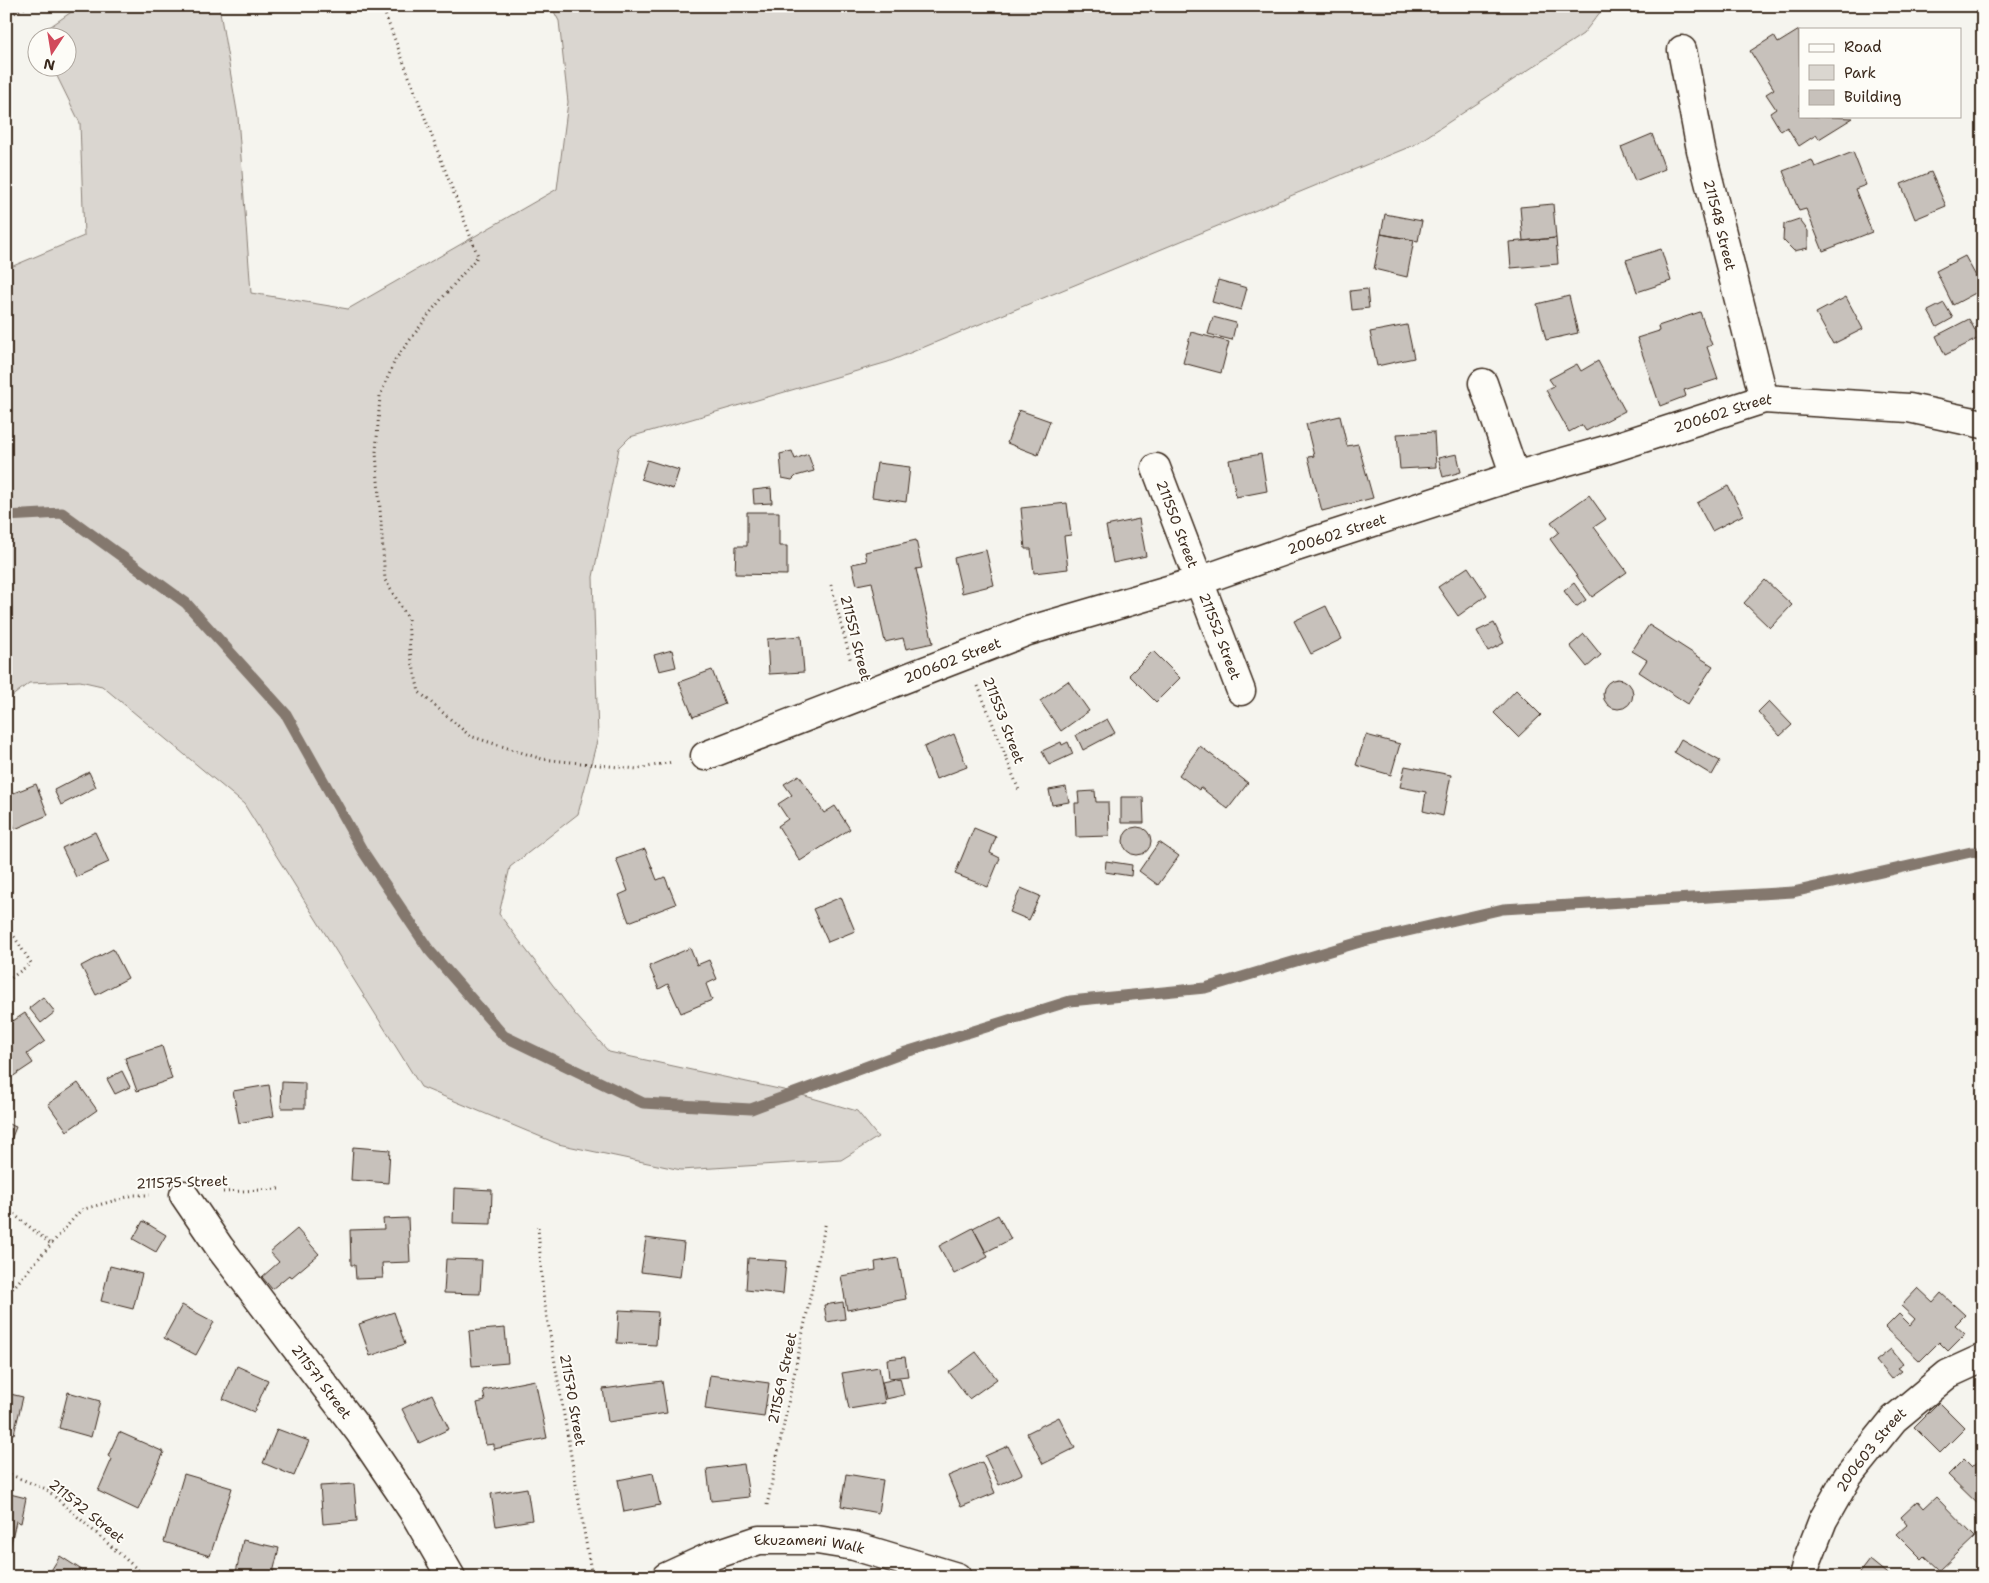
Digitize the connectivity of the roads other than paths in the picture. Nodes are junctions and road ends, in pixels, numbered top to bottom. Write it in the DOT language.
graph roads {
  1 [pos="1682,50"];
  2 [pos="1483,383"];
  3 [pos="1764,399"];
  4 [pos="1983,424"];
  5 [pos="1156,468"];
  6 [pos="1515,476"];
  7 [pos="1199,581"];
  8 [pos="1241,691"];
  9 [pos="705,756"];
  10 [pos="184,1194"];
  11 [pos="1983,1358"];
  12 [pos="451,1577"];
  13 [pos="666,1577"];
  14 [pos="957,1577"];
  15 [pos="1803,1577"];
  1 -- 3 [label="street, 211548 Street"];
  2 -- 6 [label="street"];
  3 -- 4 [label="street, 200602 Street"];
  3 -- 6 [label="street, 200602 Street"];
  5 -- 7 [label="street, 211550 Street"];
  6 -- 7 [label="street, 200602 Street"];
  7 -- 8 [label="street, 211552 Street"];
  7 -- 9 [label="street, 200602 Street"];
  10 -- 12 [label="street, 211571 Street"];
  11 -- 15 [label="street, 200603 Street"];
  13 -- 14 [label="street, Ekuzameni Walk"];
}
